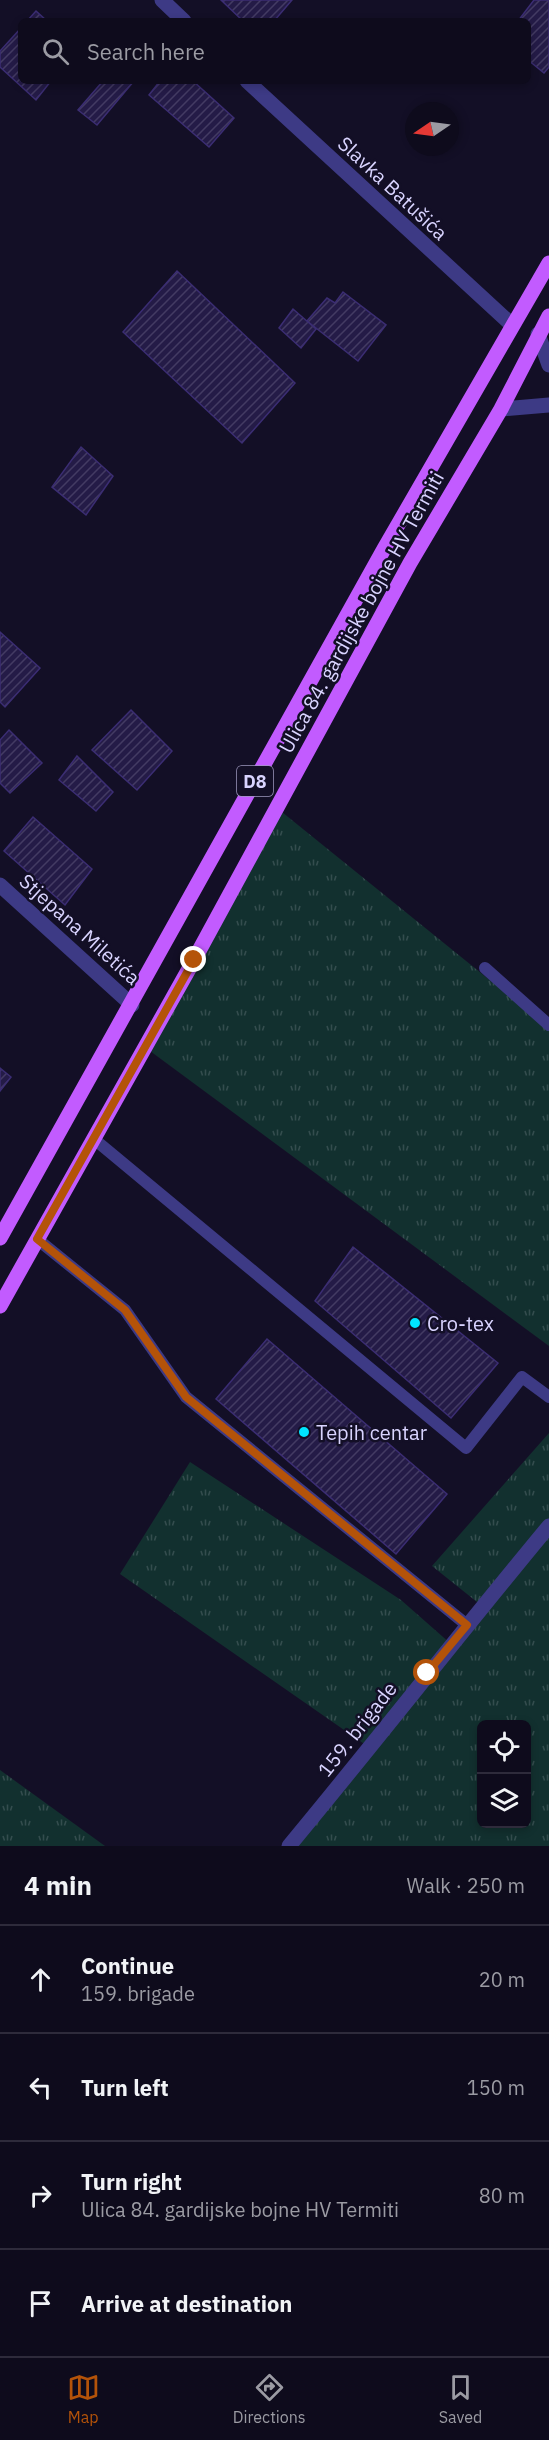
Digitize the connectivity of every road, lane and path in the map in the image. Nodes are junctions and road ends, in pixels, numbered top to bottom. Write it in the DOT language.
graph roads {
  1 [pos="162,0"];
  2 [pos="181,18"];
  3 [pos="250,84"];
  4 [pos="549,263"];
  5 [pos="549,316"];
  6 [pos="512,325"];
  7 [pos="538,334"];
  8 [pos="549,365"];
  9 [pos="549,405"];
  10 [pos="501,409"];
  11 [pos="0,885"];
  12 [pos="485,968"];
  13 [pos="132,1005"];
  14 [pos="549,1025"];
  15 [pos="94,1138"];
  16 [pos="0,1238"];
  17 [pos="37,1239"];
  18 [pos="0,1306"];
  19 [pos="549,1397"];
  20 [pos="549,1526"];
  21 [pos="467,1625"];
  22 [pos="290,1846"];
  1 -- 2 [label="street"];
  3 -- 6 [label="street, Slavka Batušića"];
  4 -- 6 [label="main road, Ulica 84. gardijske bojne HV Termiti / D8"];
  5 -- 7 [label="main road, Ulica 84. gardijske bojne HV Termiti / D8"];
  6 -- 13 [label="main road, Ulica 84. gardijske bojne HV Termiti / D8"];
  7 -- 8 [label="street"];
  7 -- 10 [label="main road, Ulica 84. gardijske bojne HV Termiti / D8"];
  9 -- 10 [label="street"];
  10 -- 15 [label="main road, Ulica 84. gardijske bojne HV Termiti / D8"];
  11 -- 13 [label="street, Stjepana Miletića"];
  12 -- 14 [label="lane"];
  13 -- 16 [label="main road, Ulica 84. gardijske bojne HV Termiti / D8"];
  15 -- 17 [label="main road, Ulica 84. gardijske bojne HV Termiti / D8"];
  15 -- 19 [label="lane"];
  17 -- 18 [label="main road, Ulica 84. gardijske bojne HV Termiti / D8"];
  17 -- 21 [label="lane"];
  20 -- 21 [label="street, 159. brigade"];
  21 -- 22 [label="street, 159. brigade"];
}
